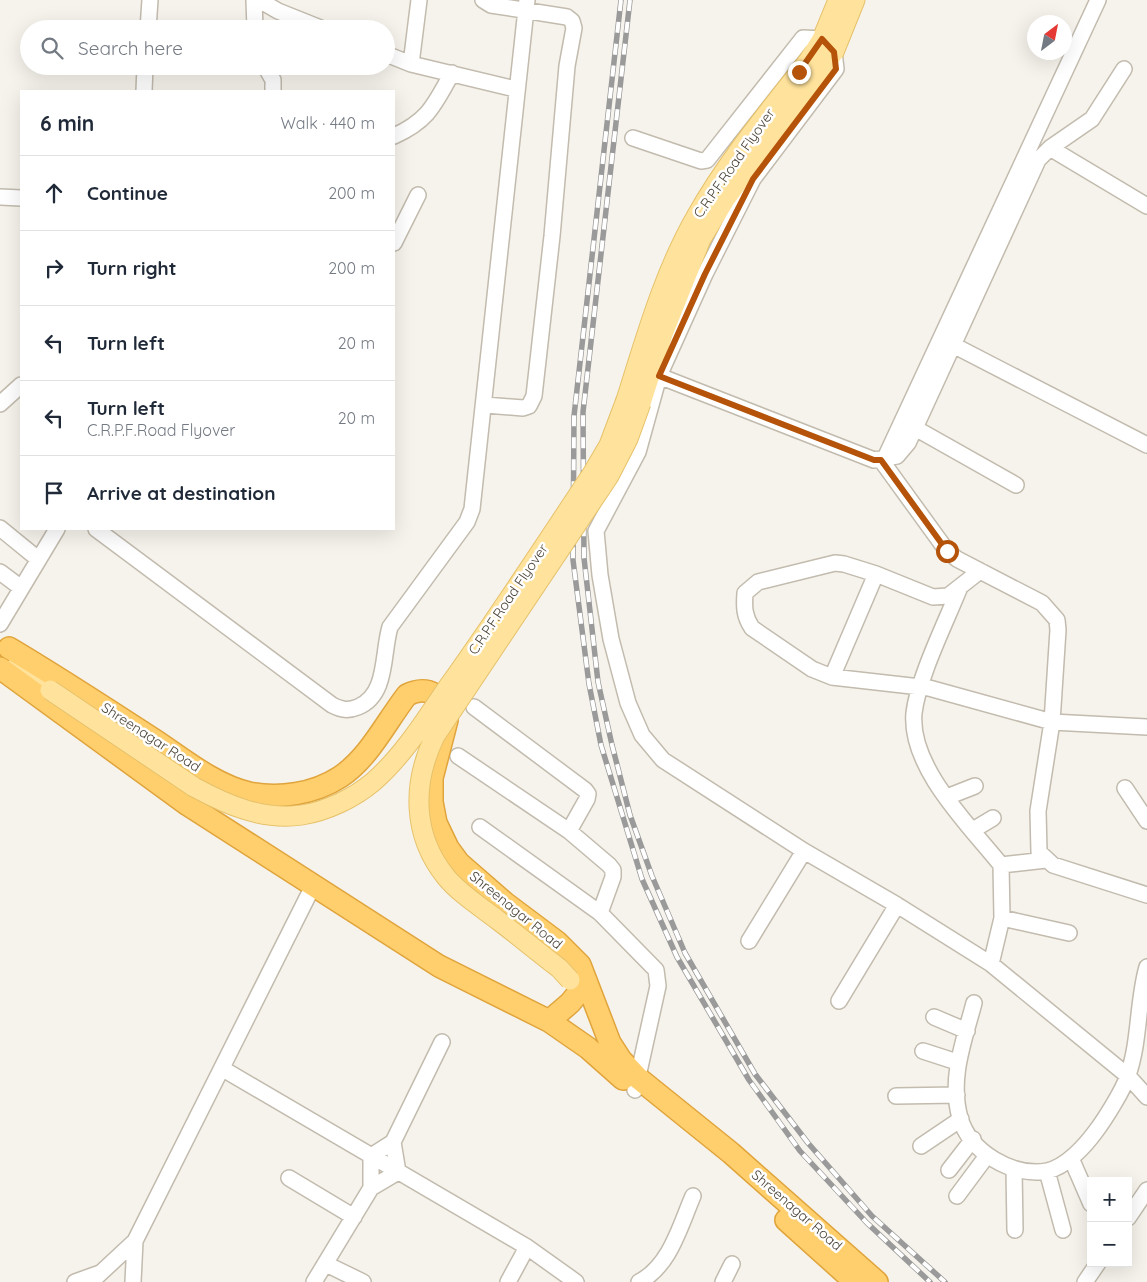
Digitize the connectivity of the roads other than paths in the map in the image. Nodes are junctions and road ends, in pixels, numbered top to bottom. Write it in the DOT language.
graph roads {
  1 [pos="150,0"];
  2 [pos="254,0"];
  3 [pos="259,0"];
  4 [pos="419,0"];
  5 [pos="483,0"];
  6 [pos="838,0"];
  7 [pos="855,0"];
  8 [pos="1098,0"];
  9 [pos="526,5"];
  10 [pos="149,20"];
  11 [pos="255,20"];
  12 [pos="300,20"];
  13 [pos="828,45"];
  14 [pos="395,58"];
  15 [pos="411,64"];
  16 [pos="1124,69"];
  17 [pos="452,74"];
  18 [pos="145,75"];
  19 [pos="270,75"];
  20 [pos="516,89"];
  21 [pos="144,90"];
  22 [pos="273,90"];
  23 [pos="780,113"];
  24 [pos="395,136"];
  25 [pos="633,138"];
  26 [pos="1050,148"];
  27 [pos="418,195"];
  28 [pos="0,197"];
  29 [pos="20,198"];
  30 [pos="1147,206"];
  31 [pos="395,241"];
  32 [pos="953,345"];
  33 [pos="659,376"];
  34 [pos="20,386"];
  35 [pos="0,404"];
  36 [pos="485,405"];
  37 [pos="915,428"];
  38 [pos="1147,445"];
  39 [pos="881,460"];
  40 [pos="1016,485"];
  41 [pos="0,528"];
  42 [pos="97,530"];
  43 [pos="46,546"];
  44 [pos="980,571"];
  45 [pos="0,572"];
  46 [pos="876,574"];
  47 [pos="960,586"];
  48 [pos="20,587"];
  49 [pos="0,624"];
  50 [pos="3,656"];
  51 [pos="832,678"];
  52 [pos="920,687"];
  53 [pos="474,707"];
  54 [pos="1052,722"];
  55 [pos="1147,727"];
  56 [pos="458,756"];
  57 [pos="975,786"];
  58 [pos="1125,788"];
  59 [pos="947,797"];
  60 [pos="993,818"];
  61 [pos="1147,821"];
  62 [pos="480,827"];
  63 [pos="973,830"];
  64 [pos="569,831"];
  65 [pos="804,851"];
  66 [pos="1046,860"];
  67 [pos="1001,865"];
  68 [pos="313,886"];
  69 [pos="1147,895"];
  70 [pos="896,905"];
  71 [pos="600,913"];
  72 [pos="1002,918"];
  73 [pos="1069,933"];
  74 [pos="749,941"];
  75 [pos="991,964"];
  76 [pos="1147,967"];
  77 [pos="1145,984"];
  78 [pos="575,986"];
  79 [pos="839,1001"];
  80 [pos="974,1003"];
  81 [pos="596,1006"];
  82 [pos="1144,1006"];
  83 [pos="934,1016"];
  84 [pos="549,1021"];
  85 [pos="966,1031"];
  86 [pos="442,1042"];
  87 [pos="923,1051"];
  88 [pos="957,1062"];
  89 [pos="223,1069"];
  90 [pos="1128,1076"];
  91 [pos="637,1084"];
  92 [pos="957,1095"];
  93 [pos="896,1096"];
  94 [pos="1147,1098"];
  95 [pos="961,1119"];
  96 [pos="973,1139"];
  97 [pos="393,1142"];
  98 [pos="921,1146"];
  99 [pos="371,1156"];
  100 [pos="986,1156"];
  101 [pos="1071,1158"];
  102 [pos="1014,1169"];
  103 [pos="948,1170"];
  104 [pos="1046,1170"];
  105 [pos="398,1172"];
  106 [pos="289,1178"];
  107 [pos="371,1188"];
  108 [pos="1147,1190"];
  109 [pos="1087,1195"];
  110 [pos="693,1196"];
  111 [pos="957,1196"];
  112 [pos="1132,1212"];
  113 [pos="354,1217"];
  114 [pos="1015,1230"];
  115 [pos="1063,1230"];
  116 [pos="135,1241"];
  117 [pos="527,1247"];
  118 [pos="326,1264"];
  119 [pos="732,1264"];
  120 [pos="1095,1267"];
  121 [pos="96,1277"];
  122 [pos="76,1282"];
  123 [pos="132,1282"];
  124 [pos="314,1282"];
  125 [pos="363,1282"];
  126 [pos="508,1282"];
  127 [pos="576,1282"];
  128 [pos="639,1282"];
  129 [pos="723,1282"];
  130 [pos="855,1282"];
  131 [pos="877,1282"];
  132 [pos="1085,1282"];
  1 -- 10 [label="street"];
  2 -- 11 [label="street"];
  3 -- 12 [label="street"];
  4 -- 15 [label="street"];
  5 -- 9 [label="street"];
  6 -- 13 [label="main road"];
  7 -- 13 [label="main road"];
  8 -- 39 [label="street"];
  9 -- 20 [label="street"];
  9 -- 36 [label="street"];
  13 -- 23 [label="main road, C.R.P.F.Road Flyover"];
  13 -- 25 [label="street"];
  13 -- 33 [label="street"];
  14 -- 15 [label="street"];
  15 -- 17 [label="street"];
  16 -- 26 [label="street"];
  17 -- 20 [label="street"];
  17 -- 24 [label="street"];
  18 -- 21 [label="street"];
  19 -- 22 [label="street"];
  20 -- 36 [label="street"];
  23 -- 50 [label="main road, C.R.P.F.Road Flyover, bridge"];
  23 -- 78 [label="main road, C.R.P.F.Road Flyover, bridge"];
  26 -- 30 [label="street"];
  26 -- 32 [label="street"];
  27 -- 31 [label="street"];
  28 -- 29 [label="street"];
  32 -- 37 [label="street"];
  32 -- 38 [label="street"];
  33 -- 39 [label="street"];
  33 -- 65 [label="street"];
  34 -- 35 [label="street"];
  36 -- 42 [label="street"];
  37 -- 39 [label="street"];
  37 -- 40 [label="street"];
  39 -- 44 [label="street"];
  41 -- 43 [label="street"];
  43 -- 48 [label="street"];
  44 -- 47 [label="street"];
  44 -- 54 [label="street"];
  45 -- 48 [label="street"];
  46 -- 47 [label="street"];
  46 -- 51 [label="street"];
  46 -- 51 [label="street"];
  47 -- 52 [label="street"];
  48 -- 49 [label="street"];
  50 -- 68 [label="highway, Shreenagar Road"];
  50 -- 81 [label="highway, Shreenagar Road"];
  51 -- 52 [label="street"];
  52 -- 54 [label="street"];
  52 -- 59 [label="street"];
  53 -- 64 [label="street"];
  54 -- 55 [label="street"];
  54 -- 66 [label="street"];
  56 -- 64 [label="street"];
  57 -- 59 [label="street"];
  58 -- 61 [label="street"];
  59 -- 63 [label="street"];
  60 -- 63 [label="street"];
  62 -- 71 [label="street"];
  63 -- 67 [label="street"];
  64 -- 71 [label="street"];
  65 -- 70 [label="street"];
  65 -- 74 [label="street"];
  66 -- 67 [label="street"];
  66 -- 69 [label="street"];
  67 -- 72 [label="street"];
  68 -- 84 [label="highway, Shreenagar Road"];
  68 -- 89 [label="street"];
  70 -- 75 [label="street"];
  70 -- 79 [label="street"];
  71 -- 91 [label="street"];
  72 -- 73 [label="street"];
  72 -- 75 [label="street"];
  75 -- 90 [label="street"];
  76 -- 77 [label="street"];
  77 -- 82 [label="street"];
  78 -- 81 [label="main road, C.R.P.F.Road Flyover"];
  78 -- 84 [label="highway"];
  80 -- 85 [label="street"];
  81 -- 91 [label="highway, Shreenagar Road"];
  82 -- 90 [label="street"];
  83 -- 85 [label="street"];
  84 -- 91 [label="highway, Shreenagar Road"];
  85 -- 88 [label="street"];
  86 -- 97 [label="street"];
  87 -- 88 [label="street"];
  88 -- 92 [label="street"];
  89 -- 99 [label="street"];
  89 -- 116 [label="street"];
  90 -- 94 [label="street"];
  90 -- 101 [label="street"];
  91 -- 130 [label="highway, Shreenagar Road"];
  91 -- 131 [label="highway, Shreenagar Road"];
  92 -- 93 [label="street"];
  92 -- 95 [label="street"];
  95 -- 96 [label="street"];
  95 -- 98 [label="street"];
  96 -- 100 [label="street"];
  96 -- 103 [label="street"];
  97 -- 99 [label="street"];
  97 -- 105 [label="street"];
  99 -- 105 [label="street"];
  99 -- 107 [label="street"];
  100 -- 102 [label="street"];
  100 -- 111 [label="street"];
  101 -- 104 [label="street"];
  101 -- 109 [label="street"];
  102 -- 104 [label="street"];
  102 -- 114 [label="street"];
  104 -- 115 [label="street"];
  105 -- 107 [label="street"];
  105 -- 117 [label="street"];
  106 -- 113 [label="street"];
  107 -- 113 [label="street"];
  108 -- 112 [label="street"];
  110 -- 128 [label="street"];
  113 -- 118 [label="street"];
  116 -- 121 [label="street"];
  116 -- 123 [label="street"];
  117 -- 126 [label="street"];
  117 -- 127 [label="street"];
  118 -- 124 [label="street"];
  118 -- 125 [label="street"];
  119 -- 129 [label="street"];
  120 -- 132 [label="street"];
  121 -- 122 [label="street"];
}
